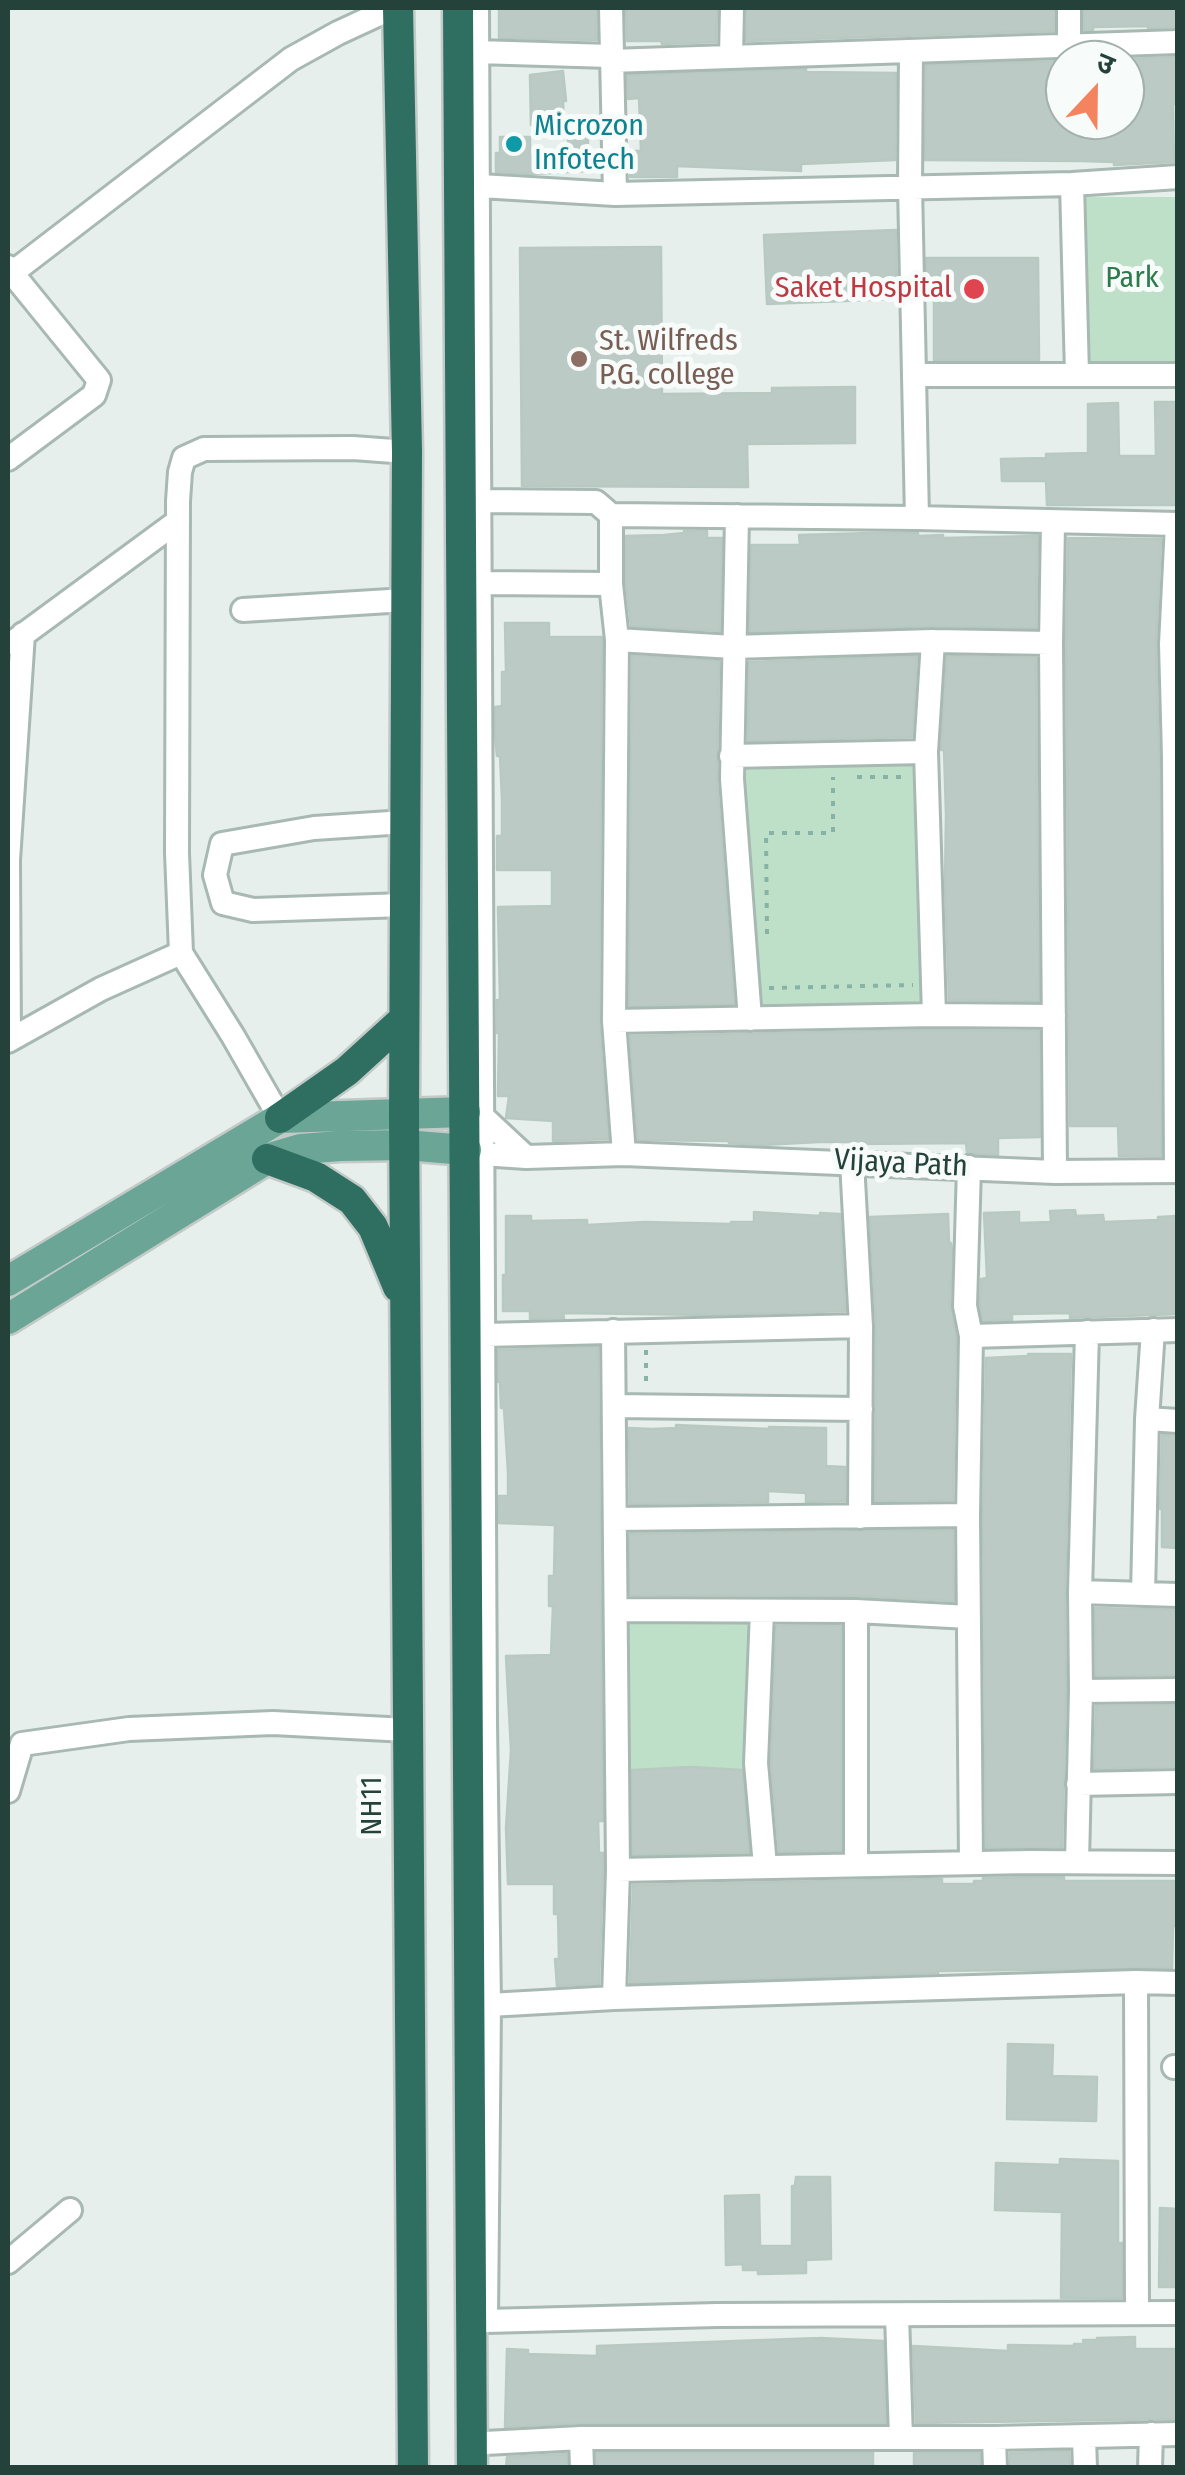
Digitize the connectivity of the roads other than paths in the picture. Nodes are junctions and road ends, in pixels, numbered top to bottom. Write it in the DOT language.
graph roads {
  1 [pos="395,8"];
  2 [pos="458,8"];
  3 [pos="477,8"];
  4 [pos="611,8"];
  5 [pos="732,8"];
  6 [pos="1068,8"];
  7 [pos="1069,40"];
  8 [pos="1178,42"];
  9 [pos="1145,43"];
  10 [pos="1045,46"];
  11 [pos="911,51"];
  12 [pos="478,52"];
  13 [pos="731,56"];
  14 [pos="610,58"];
  15 [pos="1178,177"];
  16 [pos="1072,184"];
  17 [pos="468,186"];
  18 [pos="910,186"];
  19 [pos="615,194"];
  20 [pos="9,272"];
  21 [pos="1077,374"];
  22 [pos="914,375"];
  23 [pos="1178,375"];
  24 [pos="407,452"];
  25 [pos="8,459"];
  26 [pos="480,500"];
  27 [pos="611,515"];
  28 [pos="736,516"];
  29 [pos="918,518"];
  30 [pos="178,520"];
  31 [pos="1054,522"];
  32 [pos="1177,524"];
  33 [pos="480,583"];
  34 [pos="611,584"];
  35 [pos="406,600"];
  36 [pos="243,610"];
  37 [pos="15,640"];
  38 [pos="617,640"];
  39 [pos="933,641"];
  40 [pos="1050,643"];
  41 [pos="1174,644"];
  42 [pos="733,647"];
  43 [pos="926,752"];
  44 [pos="732,756"];
  45 [pos="1176,756"];
  46 [pos="405,822"];
  47 [pos="8,860"];
  48 [pos="405,906"];
  49 [pos="181,953"];
  50 [pos="1177,1011"];
  51 [pos="934,1015"];
  52 [pos="1054,1016"];
  53 [pos="404,1019"];
  54 [pos="750,1019"];
  55 [pos="614,1022"];
  56 [pos="8,1040"];
  57 [pos="474,1115"];
  58 [pos="280,1118"];
  59 [pos="404,1130"];
  60 [pos="474,1152"];
  61 [pos="624,1154"];
  62 [pos="526,1157"];
  63 [pos="266,1159"];
  64 [pos="852,1162"];
  65 [pos="969,1167"];
  66 [pos="1177,1171"];
  67 [pos="1055,1172"];
  68 [pos="8,1280"];
  69 [pos="404,1304"];
  70 [pos="8,1319"];
  71 [pos="862,1326"];
  72 [pos="1154,1330"];
  73 [pos="1178,1330"];
  74 [pos="614,1332"];
  75 [pos="1087,1332"];
  76 [pos="484,1335"];
  77 [pos="971,1336"];
  78 [pos="614,1406"];
  79 [pos="861,1409"];
  80 [pos="1147,1419"];
  81 [pos="1178,1421"];
  82 [pos="968,1516"];
  83 [pos="860,1517"];
  84 [pos="616,1519"];
  85 [pos="1080,1592"];
  86 [pos="1143,1594"];
  87 [pos="1178,1595"];
  88 [pos="617,1610"];
  89 [pos="762,1611"];
  90 [pos="856,1611"];
  91 [pos="969,1616"];
  92 [pos="1178,1690"];
  93 [pos="1082,1691"];
  94 [pos="407,1730"];
  95 [pos="15,1735"];
  96 [pos="1178,1782"];
  97 [pos="1078,1784"];
  98 [pos="8,1791"];
  99 [pos="1077,1862"];
  100 [pos="971,1863"];
  101 [pos="856,1864"];
  102 [pos="1178,1864"];
  103 [pos="766,1866"];
  104 [pos="618,1870"];
  105 [pos="1136,1982"];
  106 [pos="1178,1983"];
  107 [pos="614,1998"];
  108 [pos="489,2004"];
  109 [pos="70,2210"];
  110 [pos="8,2262"];
  111 [pos="1137,2313"];
  112 [pos="1178,2313"];
  113 [pos="897,2316"];
  114 [pos="486,2321"];
  115 [pos="1151,2434"];
  116 [pos="1178,2434"];
  117 [pos="581,2438"];
  118 [pos="901,2438"];
  119 [pos="994,2438"];
  120 [pos="1084,2438"];
  121 [pos="478,2455"];
  122 [pos="412,2468"];
  123 [pos="485,2468"];
  124 [pos="582,2468"];
  125 [pos="996,2468"];
  126 [pos="1085,2468"];
  127 [pos="1150,2468"];
  1 -- 20 [label="street"];
  1 -- 24 [label="highway, NH11"];
  2 -- 17 [label="highway"];
  3 -- 12 [label="street"];
  4 -- 14 [label="street"];
  5 -- 13 [label="street"];
  6 -- 7 [label="street"];
  8 -- 9 [label="street"];
  10 -- 11 [label="street"];
  11 -- 13 [label="street"];
  11 -- 18 [label="street"];
  12 -- 14 [label="street"];
  12 -- 17 [label="street"];
  13 -- 14 [label="street"];
  14 -- 19 [label="street"];
  15 -- 16 [label="street"];
  16 -- 18 [label="street"];
  16 -- 21 [label="street"];
  17 -- 19 [label="street"];
  17 -- 26 [label="street"];
  17 -- 57 [label="highway"];
  18 -- 19 [label="street"];
  18 -- 22 [label="street"];
  20 -- 25 [label="street"];
  21 -- 22 [label="street"];
  21 -- 23 [label="street"];
  22 -- 29 [label="street"];
  24 -- 30 [label="street"];
  24 -- 35 [label="highway, NH11"];
  26 -- 27 [label="street"];
  26 -- 33 [label="street"];
  27 -- 28 [label="street"];
  27 -- 34 [label="street"];
  28 -- 29 [label="street"];
  28 -- 42 [label="street"];
  29 -- 31 [label="street"];
  30 -- 37 [label="street"];
  30 -- 49 [label="street"];
  31 -- 32 [label="street"];
  31 -- 40 [label="street"];
  32 -- 41 [label="street"];
  33 -- 34 [label="street"];
  33 -- 57 [label="street"];
  34 -- 38 [label="street"];
  35 -- 36 [label="street"];
  35 -- 46 [label="highway, NH11"];
  37 -- 47 [label="street"];
  38 -- 42 [label="street"];
  38 -- 55 [label="street"];
  39 -- 40 [label="street"];
  39 -- 42 [label="street"];
  39 -- 43 [label="street"];
  40 -- 52 [label="street"];
  41 -- 45 [label="street"];
  42 -- 44 [label="street"];
  43 -- 44 [label="street"];
  43 -- 51 [label="street"];
  44 -- 54 [label="street"];
  45 -- 50 [label="street"];
  46 -- 48 [label="highway, NH11"];
  46 -- 48 [label="street"];
  47 -- 56 [label="street"];
  48 -- 53 [label="highway, NH11"];
  49 -- 56 [label="street"];
  49 -- 58 [label="street"];
  50 -- 66 [label="street"];
  51 -- 52 [label="street"];
  51 -- 54 [label="street"];
  52 -- 67 [label="street"];
  53 -- 58 [label="highway"];
  53 -- 59 [label="highway, NH11"];
  54 -- 55 [label="street"];
  55 -- 61 [label="street"];
  57 -- 59 [label="main road"];
  57 -- 60 [label="highway"];
  57 -- 62 [label="street"];
  58 -- 59 [label="main road"];
  58 -- 68 [label="main road"];
  59 -- 60 [label="main road"];
  59 -- 63 [label="main road"];
  59 -- 69 [label="highway, NH11"];
  60 -- 62 [label="street, Vijaya Path"];
  60 -- 76 [label="street"];
  60 -- 121 [label="highway"];
  61 -- 62 [label="street, Vijaya Path"];
  61 -- 64 [label="street, Vijaya Path"];
  63 -- 69 [label="highway"];
  63 -- 70 [label="main road"];
  64 -- 65 [label="street, Vijaya Path"];
  64 -- 71 [label="street"];
  65 -- 67 [label="street, Vijaya Path"];
  65 -- 77 [label="street"];
  66 -- 67 [label="street, Vijaya Path"];
  69 -- 94 [label="highway, NH11"];
  71 -- 74 [label="street"];
  71 -- 79 [label="street"];
  72 -- 73 [label="street"];
  72 -- 75 [label="street"];
  72 -- 80 [label="street"];
  74 -- 76 [label="street"];
  74 -- 78 [label="street"];
  75 -- 77 [label="street"];
  75 -- 85 [label="street"];
  76 -- 108 [label="street"];
  77 -- 82 [label="street"];
  78 -- 79 [label="street"];
  78 -- 84 [label="street"];
  79 -- 83 [label="street"];
  80 -- 81 [label="street"];
  80 -- 86 [label="street"];
  82 -- 83 [label="street"];
  82 -- 91 [label="street"];
  83 -- 84 [label="street"];
  84 -- 88 [label="street"];
  85 -- 86 [label="street"];
  85 -- 93 [label="street"];
  86 -- 87 [label="street"];
  88 -- 89 [label="street"];
  88 -- 104 [label="street"];
  89 -- 90 [label="street"];
  89 -- 103 [label="street"];
  90 -- 91 [label="street"];
  90 -- 101 [label="street"];
  91 -- 100 [label="street"];
  92 -- 93 [label="street"];
  93 -- 97 [label="street"];
  94 -- 95 [label="street"];
  94 -- 122 [label="highway, NH11"];
  95 -- 98 [label="street"];
  96 -- 97 [label="street"];
  97 -- 99 [label="street"];
  99 -- 100 [label="street"];
  99 -- 102 [label="street"];
  100 -- 101 [label="street"];
  101 -- 103 [label="street"];
  103 -- 104 [label="street"];
  104 -- 107 [label="street"];
  105 -- 106 [label="street"];
  105 -- 107 [label="street"];
  105 -- 111 [label="street"];
  107 -- 108 [label="street"];
  108 -- 114 [label="street"];
  109 -- 110 [label="street"];
  111 -- 112 [label="street"];
  111 -- 113 [label="street"];
  113 -- 114 [label="street"];
  113 -- 118 [label="street"];
  114 -- 121 [label="street"];
  115 -- 116 [label="street"];
  115 -- 120 [label="street"];
  115 -- 127 [label="street"];
  117 -- 118 [label="street"];
  117 -- 121 [label="street"];
  117 -- 124 [label="street"];
  118 -- 119 [label="street"];
  119 -- 120 [label="street"];
  119 -- 125 [label="street"];
  120 -- 126 [label="street"];
  121 -- 123 [label="street"];
}
